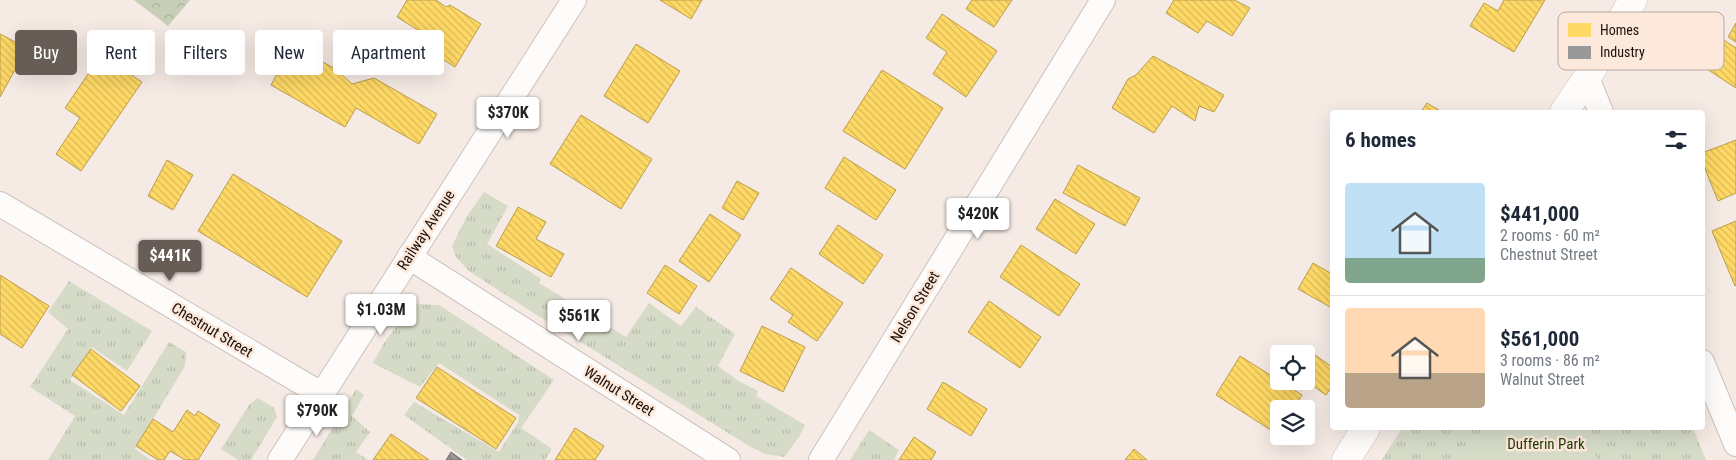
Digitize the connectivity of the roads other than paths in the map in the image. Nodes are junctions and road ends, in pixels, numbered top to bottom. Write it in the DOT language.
graph roads {
  1 [pos="574,0"];
  2 [pos="1103,0"];
  3 [pos="1633,0"];
  4 [pos="1626,12"];
  5 [pos="1592,70"];
  6 [pos="1587,78"];
  7 [pos="1565,110"];
  8 [pos="1600,110"];
  9 [pos="0,204"];
  10 [pos="409,257"];
  11 [pos="1705,369"];
  12 [pos="321,394"];
  13 [pos="1365,430"];
  14 [pos="1736,444"];
  15 [pos="280,460"];
  16 [pos="728,460"];
  17 [pos="821,460"];
  18 [pos="1346,460"];
  1 -- 10 [label="street, Railway Avenue"];
  2 -- 17 [label="street, Nelson Street"];
  3 -- 4 [label="street"];
  5 -- 6 [label="street"];
  6 -- 7 [label="street"];
  6 -- 8 [label="street"];
  9 -- 12 [label="street, Chestnut Street"];
  10 -- 12 [label="street, Railway Avenue"];
  10 -- 16 [label="street, Walnut Street"];
  11 -- 14 [label="street"];
  12 -- 15 [label="street, Railway Avenue"];
  13 -- 18 [label="street"];
}
